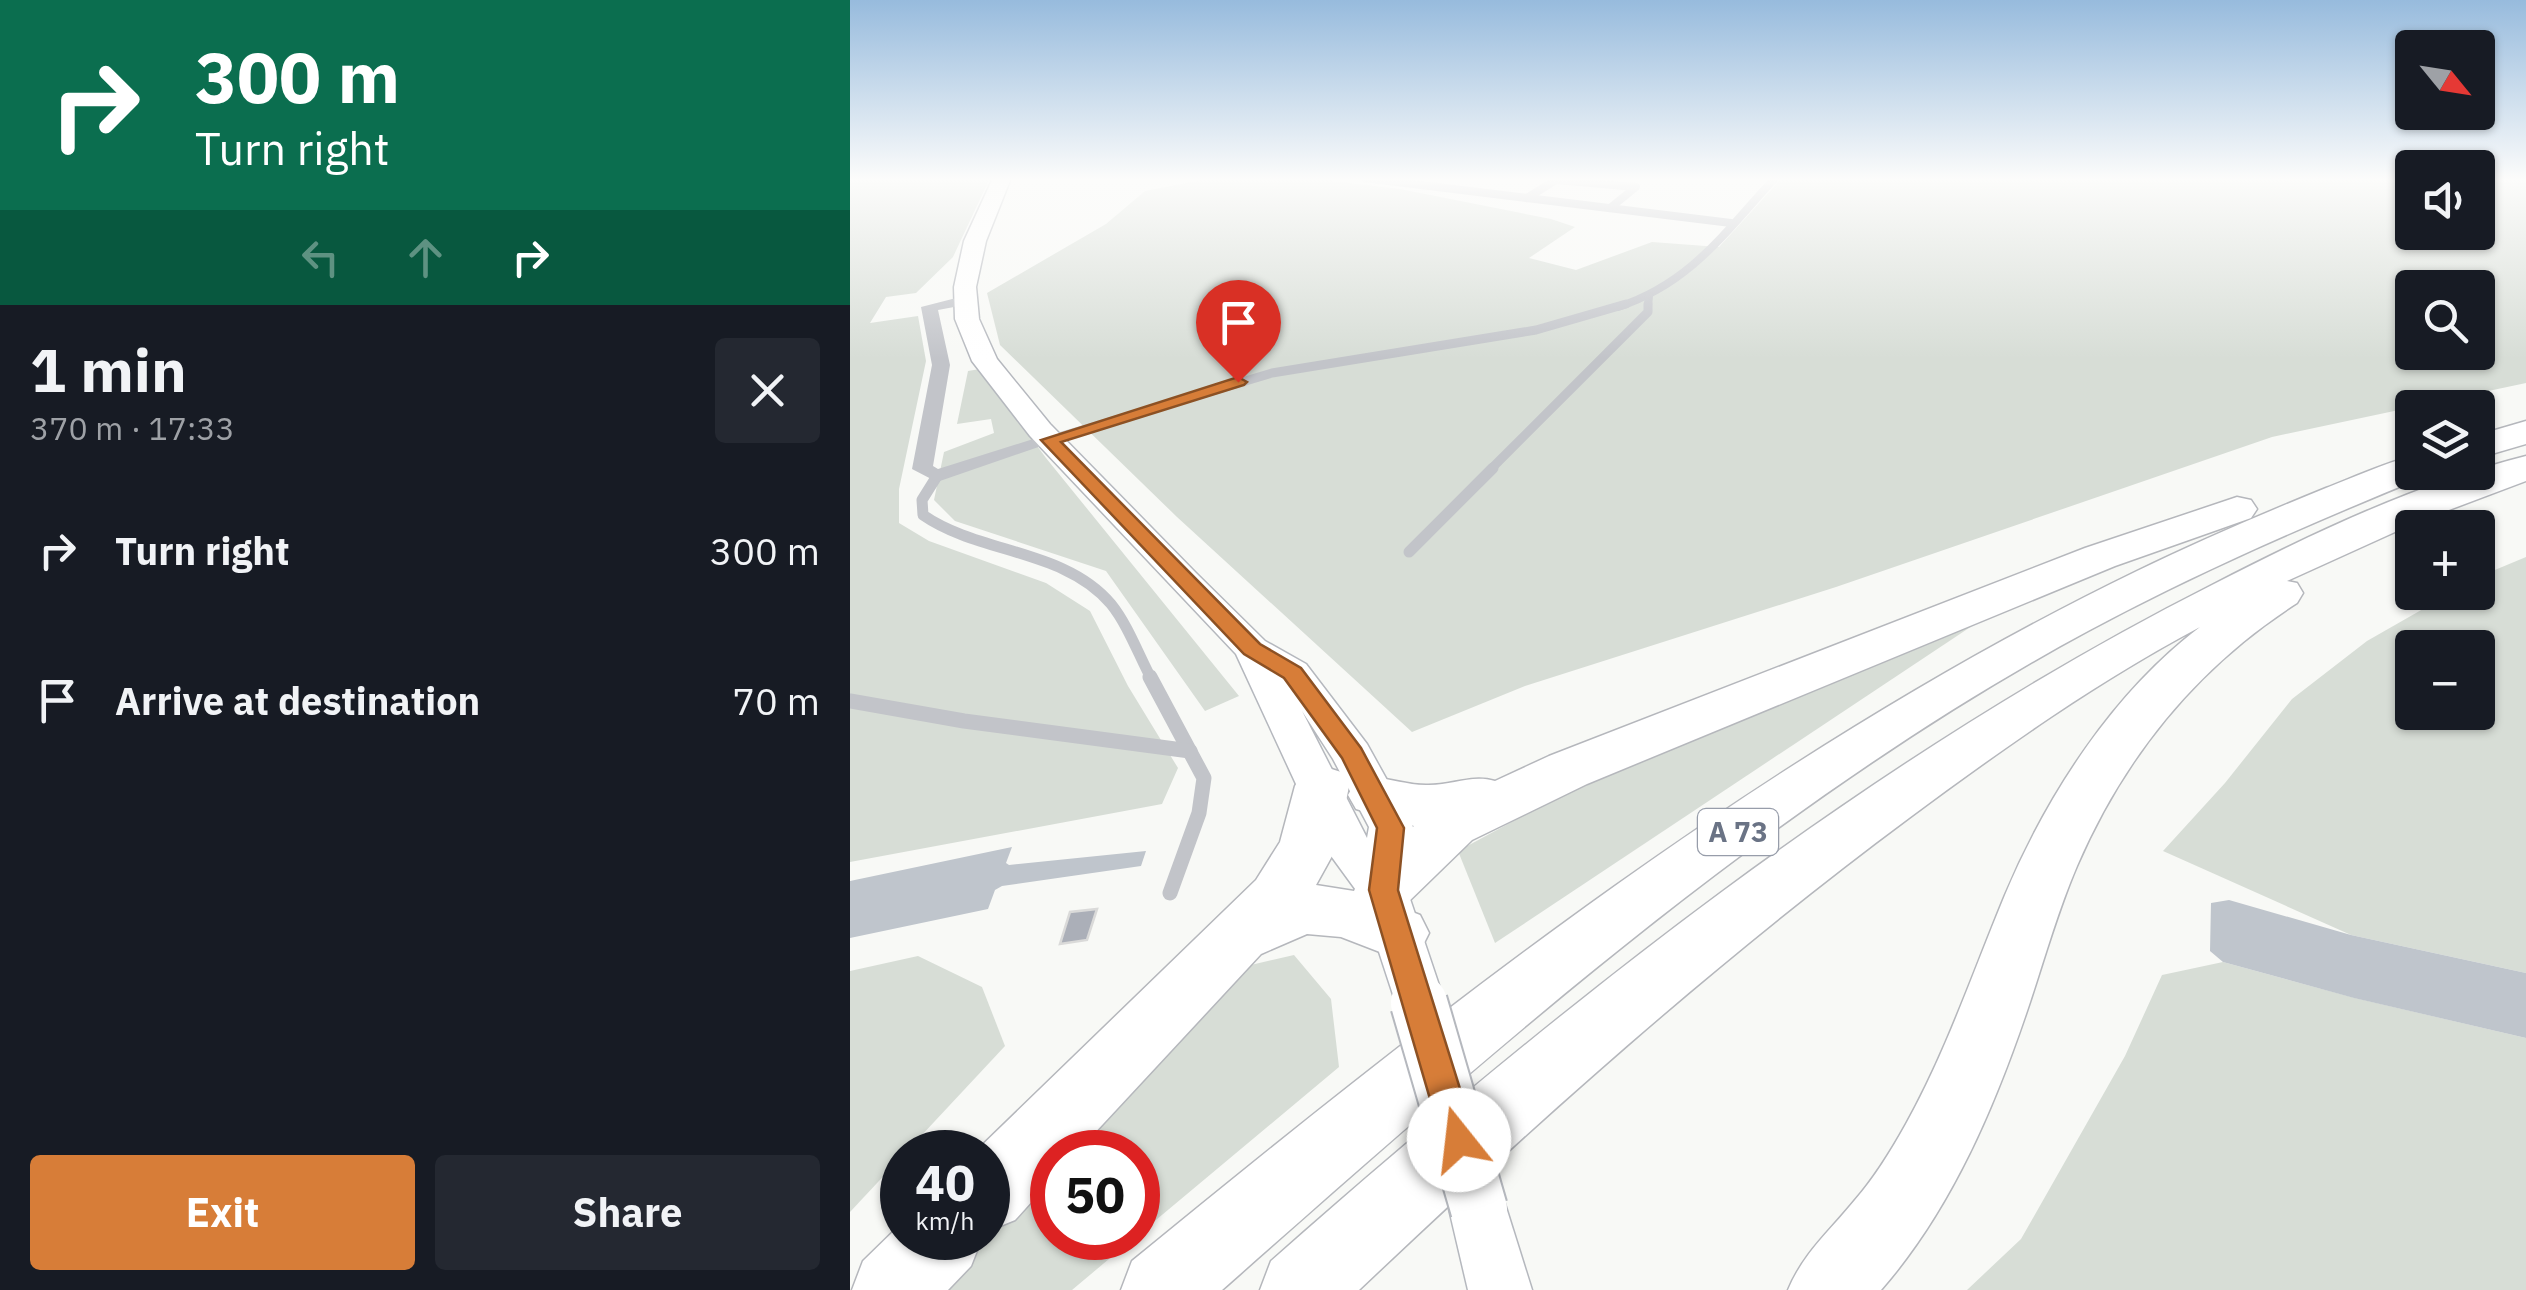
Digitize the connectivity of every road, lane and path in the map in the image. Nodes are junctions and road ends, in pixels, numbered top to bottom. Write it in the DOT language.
graph roads {
  1 [pos="977,238"];
  2 [pos="1716,238"];
  3 [pos="1649,296"];
  4 [pos="964,300"];
  5 [pos="2526,432"];
  6 [pos="1050,440"];
  7 [pos="2495,442"];
  8 [pos="2526,468"];
  9 [pos="937,476"];
  10 [pos="2388,491"];
  11 [pos="1409,552"];
  12 [pos="850,701"];
  13 [pos="1190,751"];
  14 [pos="1331,760"];
  15 [pos="1568,770"];
  16 [pos="1170,893"];
  17 [pos="1391,912"];
  18 [pos="1233,944"];
  19 [pos="1010,1171"];
  20 [pos="922,1260"];
  21 [pos="892,1290"];
  22 [pos="1161,1290"];
  23 [pos="1300,1290"];
  24 [pos="1500,1290"];
  25 [pos="1828,1290"];
  1 -- 4 [label="main road"];
  2 -- 3 [label="lane"];
  3 -- 6 [label="lane"];
  3 -- 11 [label="lane"];
  4 -- 6 [label="main road"];
  4 -- 9 [label="street"];
  5 -- 7 [label="highway"];
  6 -- 9 [label="street"];
  6 -- 14 [label="main road"];
  8 -- 10 [label="highway, A 73"];
  9 -- 13 [label="lane"];
  10 -- 15 [label="highway"];
  10 -- 22 [label="highway, A 73"];
  10 -- 23 [label="highway, A 73"];
  10 -- 25 [label="highway, A 73"];
  12 -- 13 [label="lane"];
  13 -- 16 [label="lane"];
  14 -- 15 [label="highway"];
  14 -- 17 [label="main road"];
  14 -- 18 [label="highway"];
  15 -- 17 [label="highway"];
  17 -- 18 [label="highway"];
  17 -- 24 [label="main road, bridge"];
  18 -- 19 [label="highway"];
  20 -- 21 [label="highway"];
}
